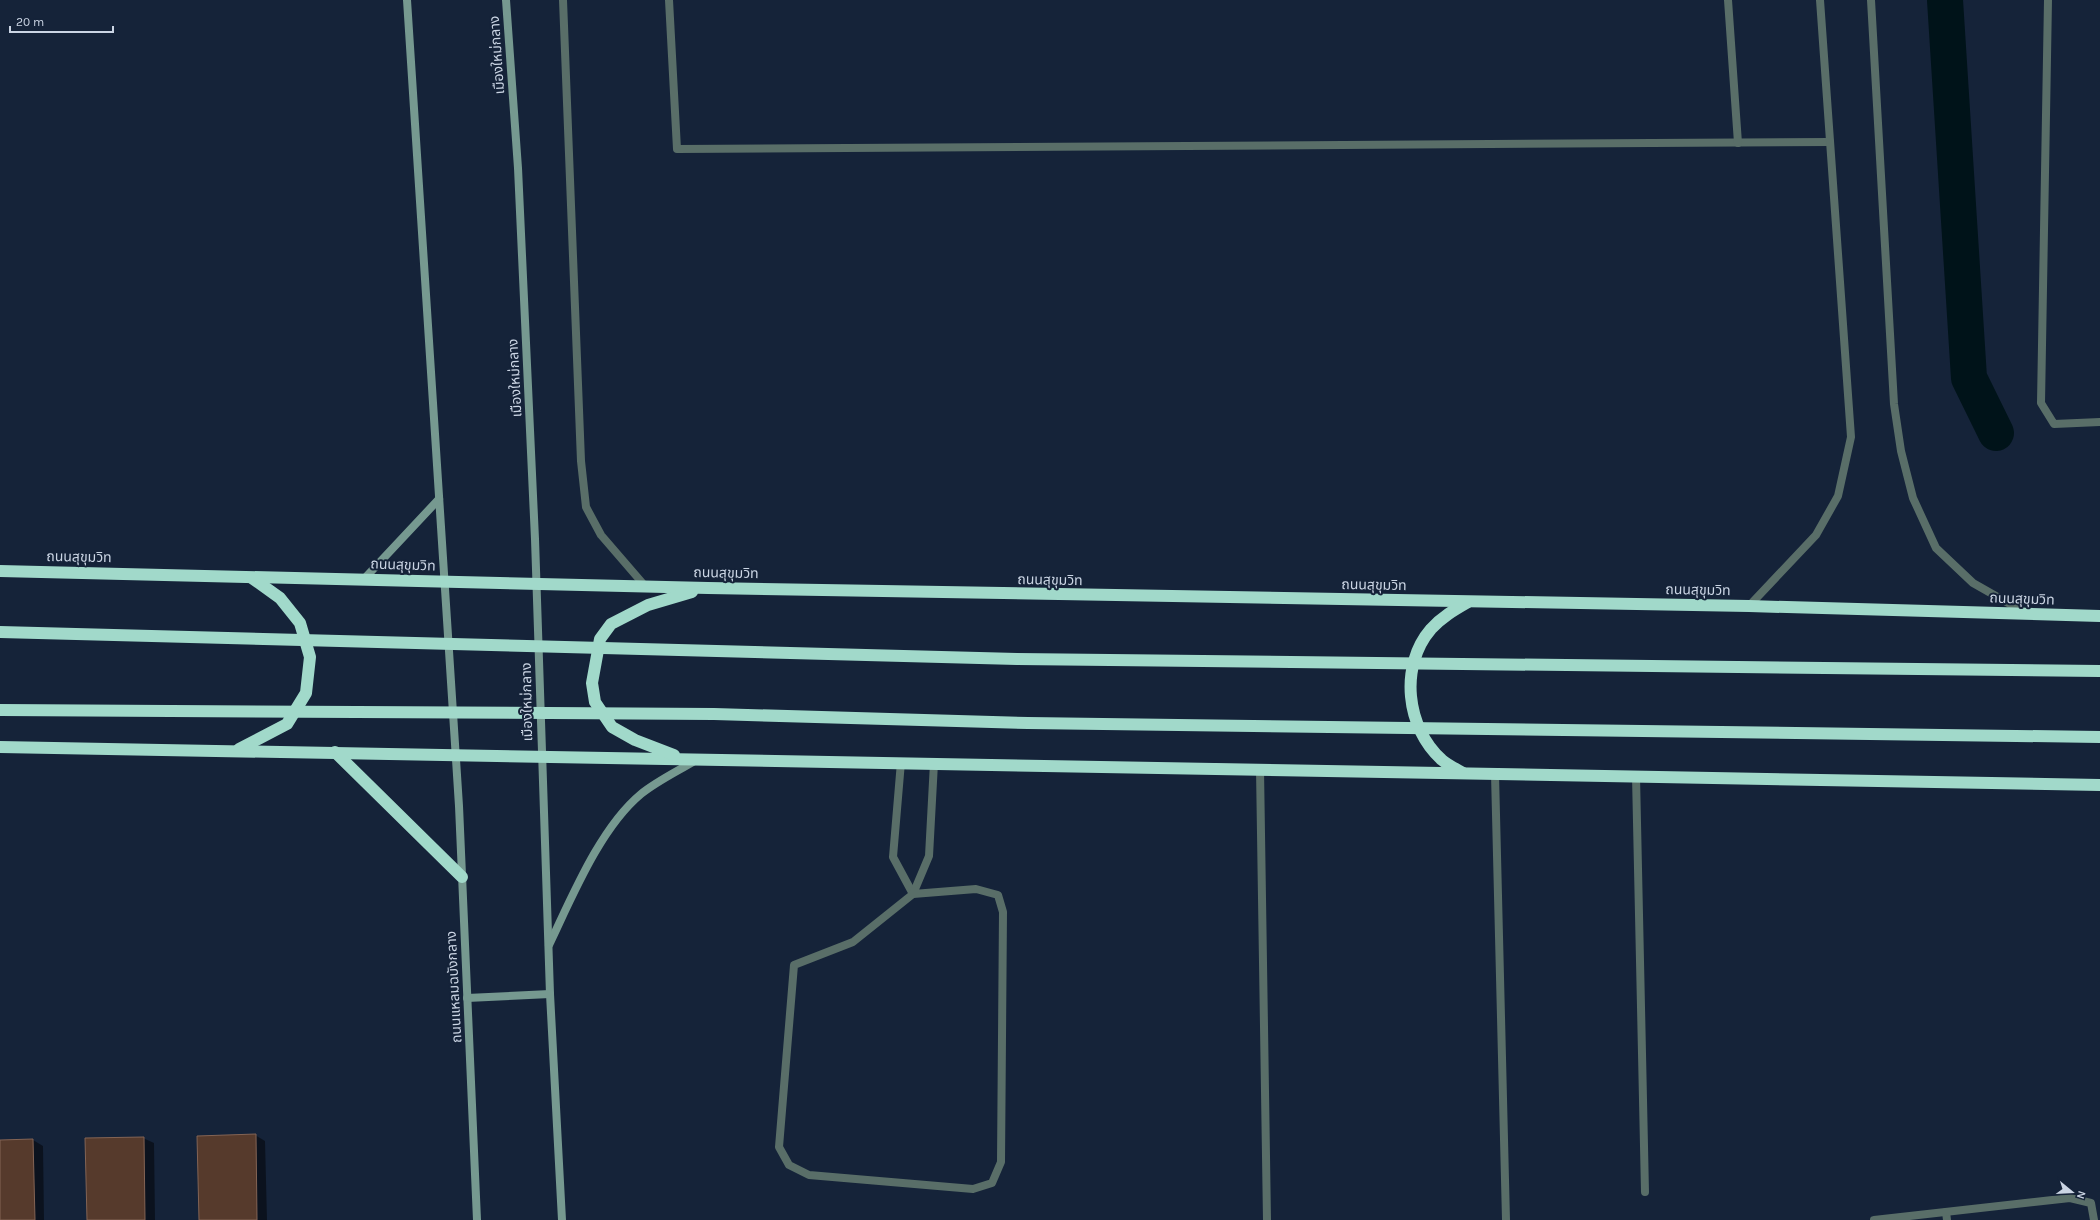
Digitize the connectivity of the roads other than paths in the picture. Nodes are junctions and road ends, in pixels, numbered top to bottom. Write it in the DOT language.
graph roads {
  1 [pos="407,0"];
  2 [pos="506,0"];
  3 [pos="563,0"];
  4 [pos="669,0"];
  5 [pos="1728,0"];
  6 [pos="1820,0"];
  7 [pos="1872,0"];
  8 [pos="2048,0"];
  9 [pos="1830,142"];
  10 [pos="1738,143"];
  11 [pos="2100,422"];
  12 [pos="439,499"];
  13 [pos="0,570"];
  14 [pos="252,578"];
  15 [pos="364,579"];
  16 [pos="445,582"];
  17 [pos="538,584"];
  18 [pos="645,586"];
  19 [pos="708,588"];
  20 [pos="1468,602"];
  21 [pos="1749,606"];
  22 [pos="2027,614"];
  23 [pos="2100,616"];
  24 [pos="0,632"];
  25 [pos="2100,671"];
  26 [pos="0,710"];
  27 [pos="2100,737"];
  28 [pos="0,747"];
  29 [pos="237,750"];
  30 [pos="335,752"];
  31 [pos="455,754"];
  32 [pos="542,756"];
  33 [pos="683,758"];
  34 [pos="698,758"];
  35 [pos="901,762"];
  36 [pos="934,763"];
  37 [pos="1260,770"];
  38 [pos="1463,773"];
  39 [pos="1495,774"];
  40 [pos="1636,776"];
  41 [pos="2100,785"];
  42 [pos="462,877"];
  43 [pos="913,894"];
  44 [pos="548,945"];
  45 [pos="550,994"];
  46 [pos="467,998"];
  47 [pos="1645,1192"];
  48 [pos="1947,1216"];
  49 [pos="477,1220"];
  50 [pos="562,1220"];
  51 [pos="1268,1220"];
  52 [pos="1506,1220"];
  53 [pos="1874,1220"];
  54 [pos="2094,1220"];
  1 -- 12 [label="main road"];
  2 -- 17 [label="main road, เมืองใหม่กลาง"];
  3 -- 18 [label="street"];
  4 -- 10 [label="street"];
  5 -- 10 [label="street"];
  6 -- 9 [label="street"];
  7 -- 22 [label="street"];
  8 -- 11 [label="street"];
  9 -- 10 [label="street"];
  9 -- 21 [label="street"];
  12 -- 15 [label="main road"];
  12 -- 16 [label="main road"];
  13 -- 14 [label="highway, ถนนสุขุมวิท"];
  14 -- 15 [label="highway, ถนนสุขุมวิท"];
  14 -- 29 [label="highway"];
  15 -- 16 [label="highway, ถนนสุขุมวิท"];
  16 -- 17 [label="highway, ถนนสุขุมวิท"];
  16 -- 31 [label="main road"];
  17 -- 18 [label="highway, ถนนสุขุมวิท"];
  17 -- 32 [label="main road, เมืองใหม่กลาง"];
  18 -- 19 [label="highway, ถนนสุขุมวิท"];
  19 -- 20 [label="highway, ถนนสุขุมวิท"];
  19 -- 33 [label="highway"];
  20 -- 21 [label="highway, ถนนสุขุมวิท"];
  20 -- 38 [label="highway"];
  21 -- 22 [label="highway, ถนนสุขุมวิท"];
  22 -- 23 [label="highway, ถนนสุขุมวิท"];
  24 -- 25 [label="highway, bridge"];
  26 -- 27 [label="highway, bridge"];
  28 -- 29 [label="highway"];
  29 -- 30 [label="highway"];
  30 -- 31 [label="highway"];
  30 -- 42 [label="highway"];
  31 -- 32 [label="highway"];
  31 -- 42 [label="main road, ถนนแหลมฉบังกลาง"];
  32 -- 33 [label="highway"];
  32 -- 44 [label="main road"];
  33 -- 34 [label="highway"];
  34 -- 35 [label="highway"];
  34 -- 44 [label="main road"];
  35 -- 36 [label="highway"];
  35 -- 43 [label="street"];
  36 -- 37 [label="highway"];
  36 -- 43 [label="street"];
  37 -- 38 [label="highway"];
  37 -- 51 [label="street"];
  38 -- 39 [label="highway"];
  39 -- 40 [label="highway"];
  39 -- 52 [label="street"];
  40 -- 41 [label="highway"];
  40 -- 47 [label="street"];
  42 -- 46 [label="main road, ถนนแหลมฉบังกลาง"];
  43 -- 43 [label="street"];
  44 -- 45 [label="main road"];
  45 -- 46 [label="main road"];
  45 -- 50 [label="main road"];
  46 -- 49 [label="main road, ถนนแหลมฉบังกลาง"];
  48 -- 53 [label="street"];
  48 -- 54 [label="street"];
}
